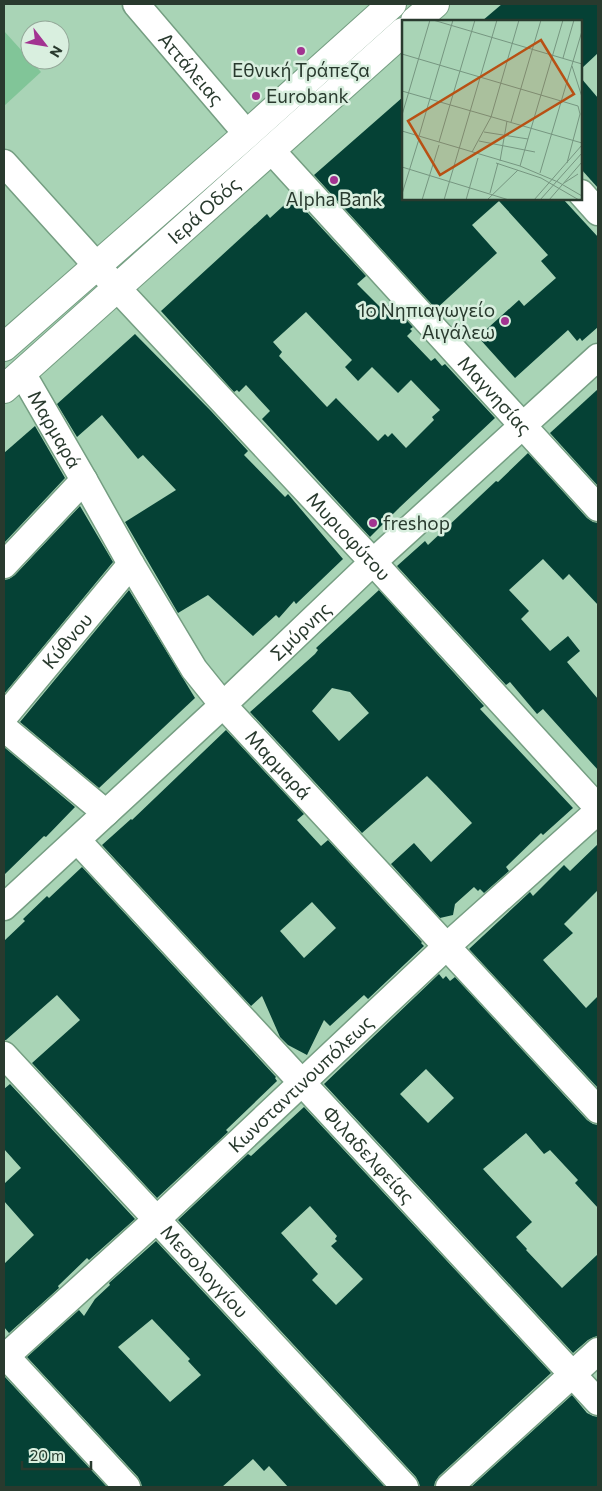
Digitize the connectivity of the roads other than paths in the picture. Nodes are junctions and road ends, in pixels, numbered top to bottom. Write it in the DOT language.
graph roads {
  1 [pos="136,4"];
  2 [pos="392,4"];
  3 [pos="402,34"];
  4 [pos="247,134"];
  5 [pos="271,150"];
  6 [pos="4,162"];
  7 [pos="582,194"];
  8 [pos="598,212"];
  9 [pos="96,265"];
  10 [pos="117,288"];
  11 [pos="4,347"];
  12 [pos="598,357"];
  13 [pos="13,381"];
  14 [pos="524,426"];
  15 [pos="84,480"];
  16 [pos="598,508"];
  17 [pos="373,562"];
  18 [pos="130,564"];
  19 [pos="4,565"];
  20 [pos="223,705"];
  21 [pos="4,717"];
  22 [pos="4,728"];
  23 [pos="598,809"];
  24 [pos="106,813"];
  25 [pos="77,840"];
  26 [pos="4,907"];
  27 [pos="447,946"];
  28 [pos="4,1055"];
  29 [pos="301,1082"];
  30 [pos="598,1110"];
  31 [pos="156,1220"];
  32 [pos="598,1351"];
  33 [pos="4,1356"];
  34 [pos="573,1374"];
  35 [pos="598,1402"];
  36 [pos="127,1487"];
  37 [pos="405,1487"];
  38 [pos="449,1487"];
  1 -- 4 [label="street, Αττάλειας"];
  2 -- 4 [label="main road, Ιερά Οδός"];
  3 -- 5 [label="main road, Ιερά Οδός"];
  4 -- 9 [label="main road, Ιερά Οδός"];
  5 -- 10 [label="main road, Ιερά Οδός"];
  5 -- 14 [label="street, Μαγνησίας"];
  6 -- 9 [label="street, Μυριοφύτου"];
  7 -- 8 [label="street"];
  9 -- 10 [label="street, Μυριοφύτου"];
  9 -- 11 [label="main road, Ιερά Οδός"];
  10 -- 13 [label="main road, Ιερά Οδός"];
  10 -- 17 [label="street, Μυριοφύτου"];
  12 -- 14 [label="street, Σμύρνης"];
  13 -- 15 [label="street, Μαρμαρά"];
  14 -- 16 [label="street, Μαγνησίας"];
  14 -- 17 [label="street, Σμύρνης"];
  15 -- 18 [label="street, Μαρμαρά"];
  15 -- 19 [label="street"];
  17 -- 20 [label="street, Σμύρνης"];
  17 -- 23 [label="street, Μυριοφύτου"];
  18 -- 20 [label="street, Μαρμαρά"];
  18 -- 21 [label="street, Κύθνου"];
  20 -- 24 [label="street, Σμύρνης"];
  20 -- 27 [label="street, Μαρμαρά"];
  22 -- 24 [label="street"];
  23 -- 27 [label="street, Κωνσταντινουπόλεως"];
  24 -- 25 [label="street, Σμύρνης"];
  25 -- 26 [label="street, Σμύρνης"];
  25 -- 29 [label="street, Φιλαδελφείας"];
  27 -- 29 [label="street, Κωνσταντινουπόλεως"];
  27 -- 30 [label="street, Μαρμαρά"];
  28 -- 31 [label="street, Μεσολογγίου"];
  29 -- 31 [label="street, Κωνσταντινουπόλεως"];
  29 -- 34 [label="street, Φιλαδελφείας"];
  31 -- 33 [label="street, Κωνσταντινουπόλεως"];
  31 -- 37 [label="street, Μεσολογγίου"];
  32 -- 34 [label="street"];
  33 -- 36 [label="street"];
  34 -- 35 [label="street, Φιλαδελφείας"];
  34 -- 38 [label="street"];
}
